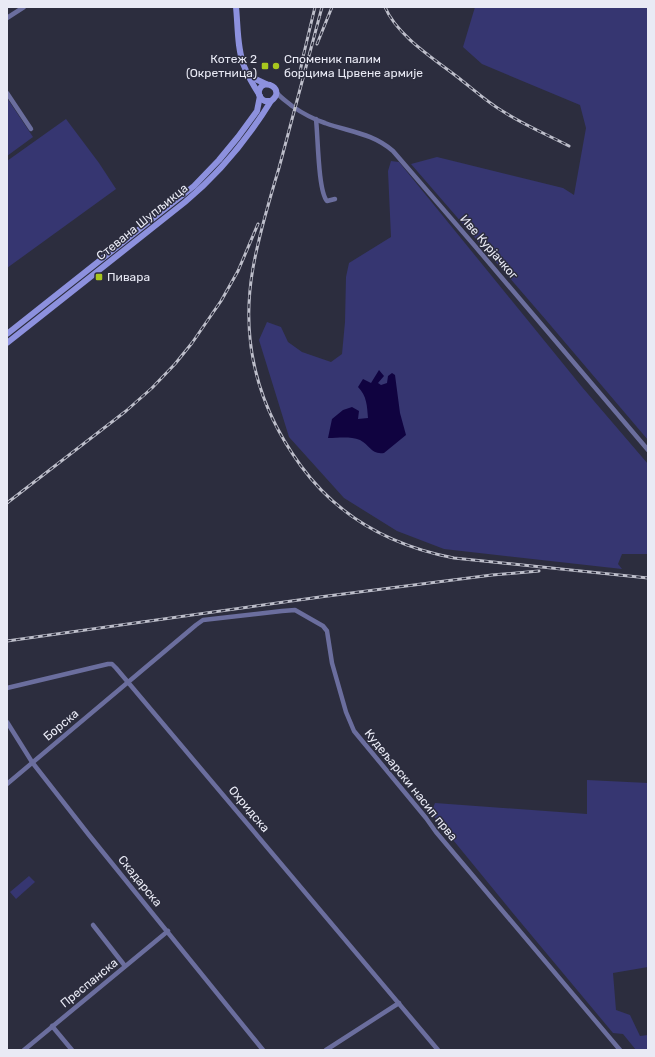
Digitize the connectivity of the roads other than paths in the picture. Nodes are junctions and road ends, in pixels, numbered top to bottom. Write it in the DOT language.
graph roads {
  1 [pos="24,7"];
  2 [pos="236,7"];
  3 [pos="7,18"];
  4 [pos="249,76"];
  5 [pos="266,84"];
  6 [pos="276,92"];
  7 [pos="7,93"];
  8 [pos="259,95"];
  9 [pos="272,100"];
  10 [pos="284,100"];
  11 [pos="316,119"];
  12 [pos="31,129"];
  13 [pos="335,199"];
  14 [pos="7,334"];
  15 [pos="7,343"];
  16 [pos="648,450"];
  17 [pos="128,682"];
  18 [pos="7,688"];
  19 [pos="7,722"];
  20 [pos="32,762"];
  21 [pos="7,784"];
  22 [pos="93,925"];
  23 [pos="168,931"];
  24 [pos="125,966"];
  25 [pos="399,1003"];
  26 [pos="52,1026"];
  27 [pos="24,1050"];
  28 [pos="72,1050"];
  29 [pos="263,1050"];
  30 [pos="326,1050"];
  31 [pos="438,1050"];
  32 [pos="620,1050"];
  1 -- 3 [label="street"];
  2 -- 4 [label="main road"];
  4 -- 5 [label="main road"];
  4 -- 8 [label="main road"];
  5 -- 6 [label="main road"];
  5 -- 8 [label="main road"];
  6 -- 9 [label="main road"];
  6 -- 10 [label="street, Иве Курјачког"];
  7 -- 12 [label="street"];
  8 -- 9 [label="main road"];
  8 -- 14 [label="main road, Стевана Шупљикца"];
  9 -- 10 [label="street"];
  9 -- 15 [label="main road, Стевана Шупљикца"];
  10 -- 11 [label="street, Иве Курјачког"];
  11 -- 13 [label="street"];
  11 -- 16 [label="street, Иве Курјачког"];
  17 -- 18 [label="street, Охридска"];
  17 -- 20 [label="street, Борска"];
  17 -- 25 [label="street, Охридска"];
  17 -- 32 [label="street, Кудељарски насип прва"];
  19 -- 20 [label="street, Скадарска"];
  20 -- 21 [label="street, Борска"];
  20 -- 23 [label="street, Скадарска"];
  22 -- 24 [label="street"];
  23 -- 24 [label="street, Преспанска"];
  23 -- 29 [label="street, Скадарска"];
  24 -- 26 [label="street, Преспанска"];
  25 -- 30 [label="street"];
  25 -- 31 [label="street, Охридска"];
  26 -- 27 [label="street, Преспанска"];
  26 -- 28 [label="street"];
}
